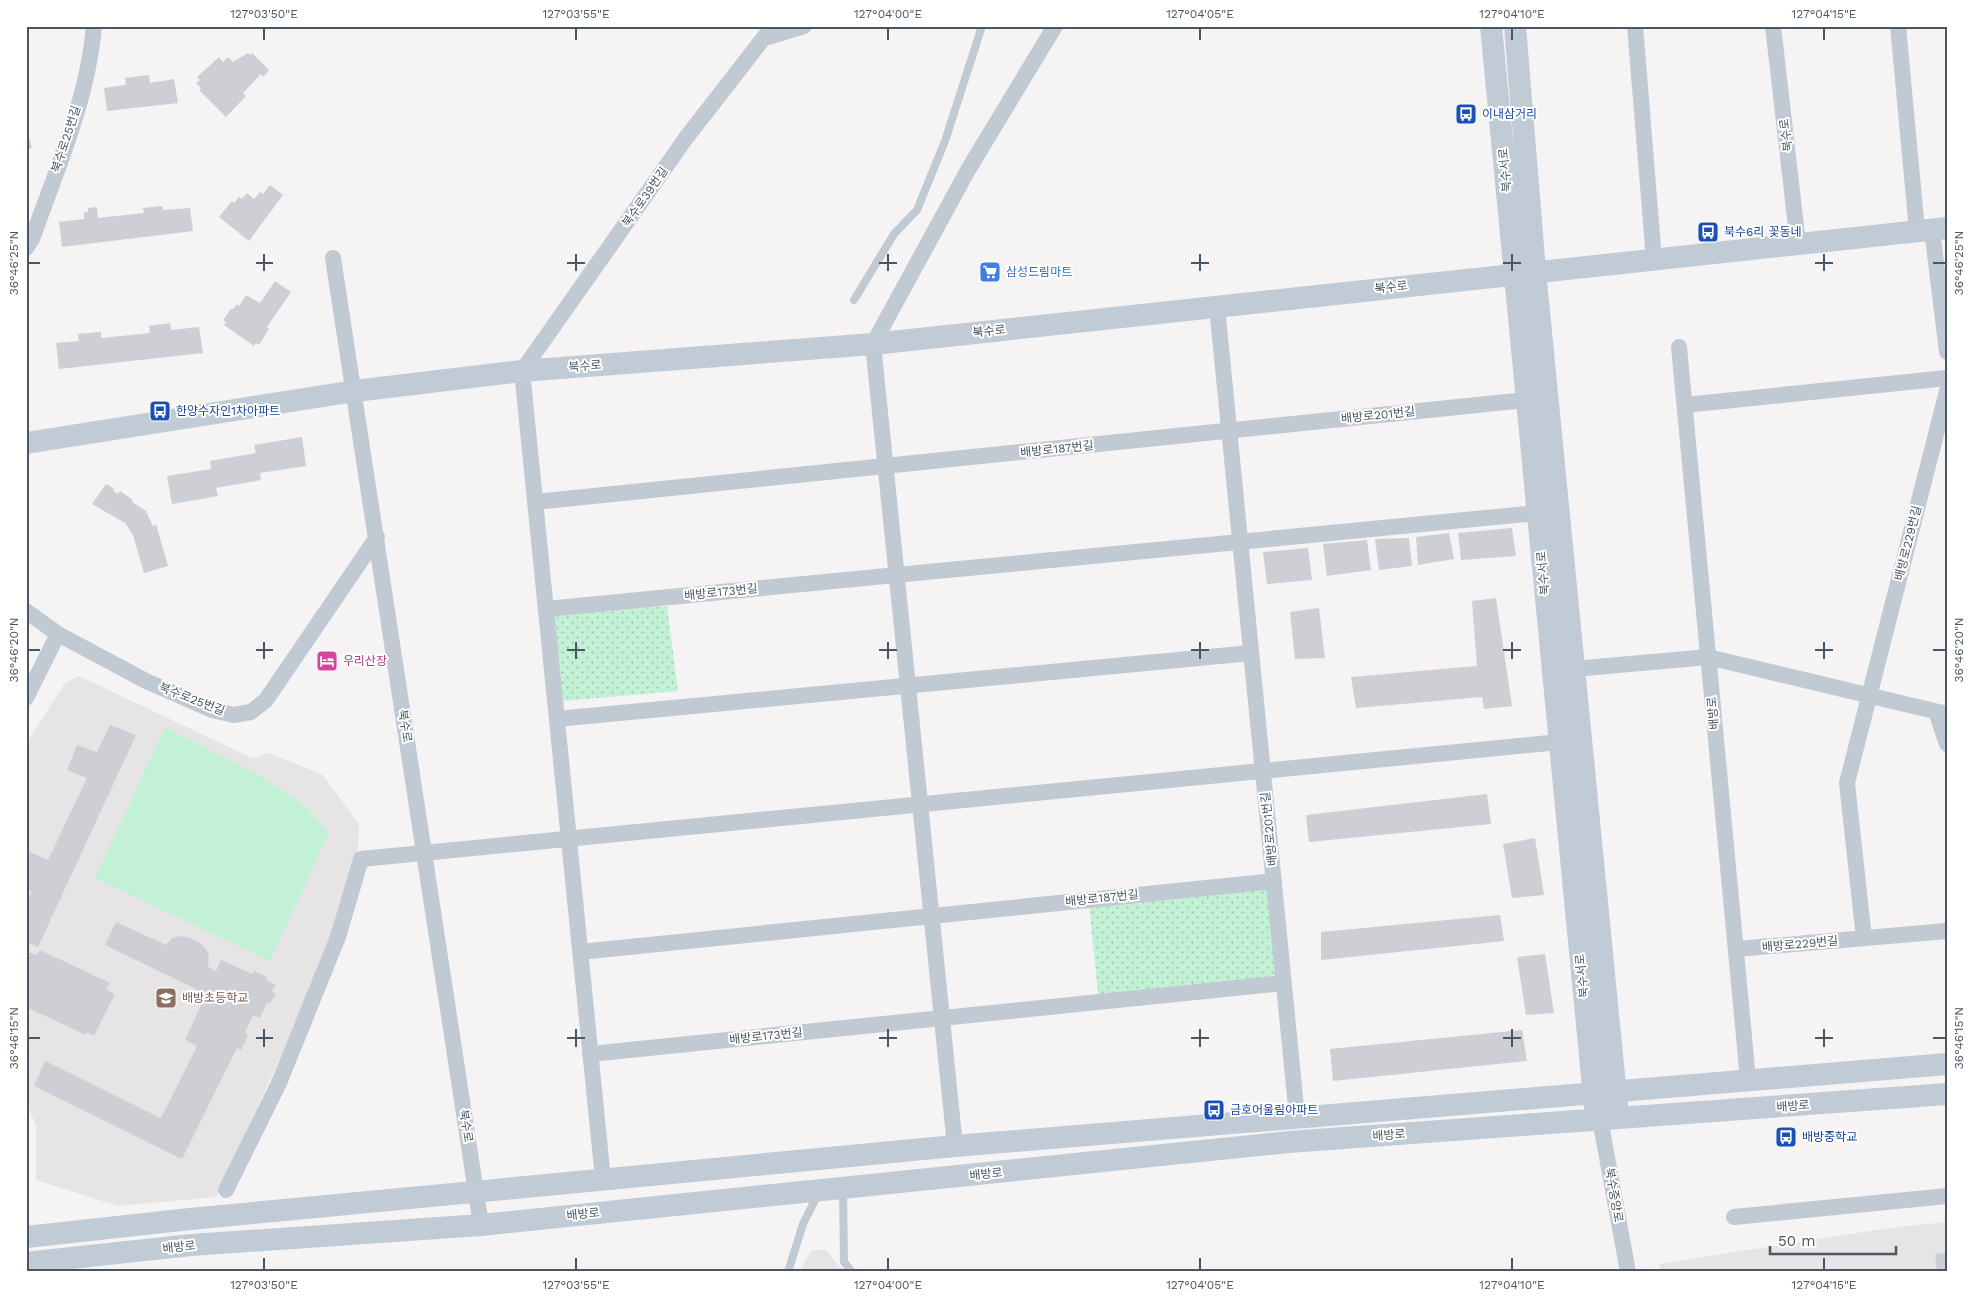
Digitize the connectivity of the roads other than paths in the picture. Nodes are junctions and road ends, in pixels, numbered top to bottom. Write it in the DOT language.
graph roads {
  1 [pos="94,26"];
  2 [pos="804,26"];
  3 [pos="982,26"];
  4 [pos="1055,26"];
  5 [pos="1491,26"];
  6 [pos="1515,26"];
  7 [pos="1635,26"];
  8 [pos="1773,26"];
  9 [pos="1898,26"];
  10 [pos="769,32"];
  11 [pos="1932,230"];
  12 [pos="1798,244"];
  13 [pos="26,248"];
  14 [pos="333,258"];
  15 [pos="1654,259"];
  16 [pos="1525,272"];
  17 [pos="854,300"];
  18 [pos="1217,307"];
  19 [pos="872,344"];
  20 [pos="1679,347"];
  21 [pos="1947,352"];
  22 [pos="522,371"];
  23 [pos="1947,378"];
  24 [pos="355,391"];
  25 [pos="1947,391"];
  26 [pos="1526,400"];
  27 [pos="1684,405"];
  28 [pos="1229,431"];
  29 [pos="26,444"];
  30 [pos="885,466"];
  31 [pos="535,502"];
  32 [pos="1538,513"];
  33 [pos="377,537"];
  34 [pos="1240,542"];
  35 [pos="896,575"];
  36 [pos="546,609"];
  37 [pos="26,611"];
  38 [pos="58,634"];
  39 [pos="1251,653"];
  40 [pos="1708,657"];
  41 [pos="1574,669"];
  42 [pos="908,686"];
  43 [pos="1869,696"];
  44 [pos="26,698"];
  45 [pos="1942,713"];
  46 [pos="556,719"];
  47 [pos="1560,742"];
  48 [pos="1947,744"];
  49 [pos="1263,771"];
  50 [pos="920,805"];
  51 [pos="569,839"];
  52 [pos="424,853"];
  53 [pos="1274,881"];
  54 [pos="931,916"];
  55 [pos="1947,931"];
  56 [pos="1864,938"];
  57 [pos="1736,949"];
  58 [pos="580,952"];
  59 [pos="1284,983"];
  60 [pos="942,1018"];
  61 [pos="590,1054"];
  62 [pos="1947,1064"];
  63 [pos="1748,1079"];
  64 [pos="1604,1092"];
  65 [pos="1947,1094"];
  66 [pos="1297,1117"];
  67 [pos="1605,1118"];
  68 [pos="955,1146"];
  69 [pos="603,1179"];
  70 [pos="843,1188"];
  71 [pos="226,1190"];
  72 [pos="820,1190"];
  73 [pos="476,1193"];
  74 [pos="1947,1196"];
  75 [pos="1734,1217"];
  76 [pos="481,1224"];
  77 [pos="26,1238"];
  78 [pos="26,1263"];
  79 [pos="788,1272"];
  80 [pos="852,1272"];
  81 [pos="1628,1272"];
  1 -- 13 [label="street, 북수로25번길"];
  2 -- 10 [label="street"];
  3 -- 17 [label="lane"];
  4 -- 19 [label="street"];
  5 -- 16 [label="street, 북수서로"];
  6 -- 16 [label="street, 북수서로"];
  7 -- 15 [label="street"];
  8 -- 12 [label="street, 북수로"];
  9 -- 11 [label="street"];
  10 -- 22 [label="street, 북수로39번길"];
  11 -- 12 [label="street, 북수로"];
  11 -- 21 [label="street"];
  12 -- 15 [label="street, 북수로"];
  14 -- 24 [label="street"];
  15 -- 16 [label="street, 북수로"];
  16 -- 18 [label="street, 북수로"];
  16 -- 26 [label="street, 북수서로"];
  16 -- 41 [label="street, 북수서로"];
  18 -- 19 [label="street, 북수로"];
  18 -- 28 [label="street, 배방로201번길"];
  19 -- 22 [label="street, 북수로"];
  19 -- 30 [label="street"];
  20 -- 27 [label="street, 배방로"];
  22 -- 24 [label="street, 북수로"];
  22 -- 31 [label="street"];
  23 -- 27 [label="street"];
  24 -- 29 [label="street"];
  24 -- 33 [label="street, 북수로"];
  25 -- 43 [label="street, 배방로229번길"];
  26 -- 28 [label="street, 배방로201번길"];
  26 -- 32 [label="street, 북수서로"];
  27 -- 40 [label="street, 배방로"];
  28 -- 30 [label="street, 배방로187번길"];
  28 -- 34 [label="street, 배방로201번길"];
  30 -- 31 [label="street"];
  30 -- 35 [label="street"];
  31 -- 36 [label="street"];
  32 -- 34 [label="street"];
  32 -- 47 [label="street, 북수서로"];
  33 -- 38 [label="street, 북수로25번길"];
  33 -- 52 [label="street, 북수로"];
  34 -- 35 [label="street"];
  34 -- 39 [label="street, 배방로201번길"];
  35 -- 36 [label="street, 배방로173번길"];
  35 -- 42 [label="street"];
  36 -- 46 [label="street"];
  37 -- 38 [label="street, 북수로25번길"];
  38 -- 44 [label="street"];
  39 -- 42 [label="street"];
  39 -- 49 [label="street, 배방로201번길"];
  40 -- 41 [label="street"];
  40 -- 43 [label="street"];
  40 -- 57 [label="street, 배방로"];
  41 -- 64 [label="street, 북수서로"];
  42 -- 46 [label="street"];
  42 -- 50 [label="street"];
  43 -- 45 [label="street"];
  43 -- 56 [label="street, 배방로229번길"];
  45 -- 48 [label="street"];
  46 -- 51 [label="street"];
  47 -- 49 [label="street"];
  47 -- 64 [label="street, 북수서로"];
  49 -- 50 [label="street"];
  49 -- 53 [label="street, 배방로201번길"];
  50 -- 51 [label="street"];
  50 -- 54 [label="street"];
  51 -- 52 [label="street"];
  51 -- 58 [label="street"];
  52 -- 71 [label="street"];
  52 -- 73 [label="street, 북수로"];
  53 -- 54 [label="street, 배방로187번길"];
  53 -- 59 [label="street, 배방로201번길"];
  54 -- 58 [label="street"];
  54 -- 60 [label="street"];
  55 -- 56 [label="street, 배방로229번길"];
  56 -- 57 [label="street, 배방로229번길"];
  57 -- 63 [label="street, 배방로"];
  58 -- 61 [label="street"];
  59 -- 60 [label="street"];
  59 -- 66 [label="street, 배방로201번길"];
  60 -- 61 [label="street, 배방로173번길"];
  60 -- 68 [label="street"];
  61 -- 69 [label="street"];
  62 -- 63 [label="street, 배방로"];
  63 -- 64 [label="street, 배방로"];
  64 -- 66 [label="street, 배방로"];
  64 -- 67 [label="street, 북수서로"];
  65 -- 67 [label="street, 배방로"];
  66 -- 68 [label="street, 배방로"];
  67 -- 70 [label="street, 배방로"];
  67 -- 81 [label="street, 북수중앙로"];
  68 -- 69 [label="street, 배방로"];
  69 -- 73 [label="street, 배방로"];
  70 -- 72 [label="street, 배방로"];
  70 -- 80 [label="lane"];
  72 -- 76 [label="street, 배방로"];
  72 -- 79 [label="lane"];
  73 -- 76 [label="street, 북수로"];
  73 -- 77 [label="street, 배방로"];
  74 -- 75 [label="street"];
  76 -- 78 [label="street, 배방로"];
}
